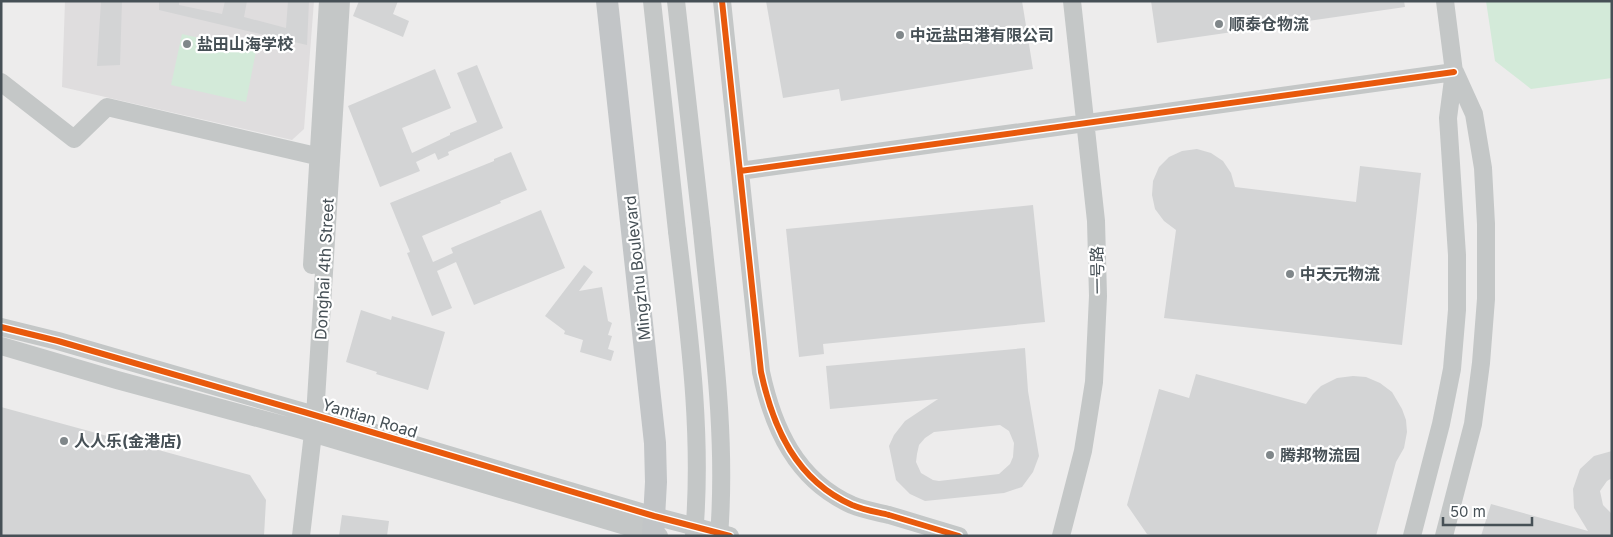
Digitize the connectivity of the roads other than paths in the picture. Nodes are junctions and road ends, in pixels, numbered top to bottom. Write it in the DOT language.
graph roads {
  1 [pos="328,1"];
  2 [pos="341,1"];
  3 [pos="606,1"];
  4 [pos="620,1"];
  5 [pos="652,1"];
  6 [pos="676,1"];
  7 [pos="722,1"];
  8 [pos="1072,1"];
  9 [pos="1445,1"];
  10 [pos="1454,72"];
  11 [pos="1,82"];
  12 [pos="1086,123"];
  13 [pos="324,158"];
  14 [pos="740,170"];
  15 [pos="1,327"];
  16 [pos="1,346"];
  17 [pos="308,423"];
  18 [pos="659,529"];
  19 [pos="290,536"];
  20 [pos="301,536"];
  21 [pos="694,536"];
  22 [pos="719,536"];
  23 [pos="730,536"];
  24 [pos="959,536"];
  25 [pos="1061,536"];
  26 [pos="1412,536"];
  27 [pos="1444,536"];
  1 -- 13 [label="street, Donghai 4th Street"];
  2 -- 13 [label="street, Donghai 4th Street"];
  3 -- 18 [label="main road, Mingzhu Boulevard"];
  4 -- 18 [label="main road, Mingzhu Boulevard"];
  5 -- 21 [label="street, bridge"];
  6 -- 22 [label="street, bridge"];
  7 -- 14 [label="street"];
  8 -- 12 [label="street, 一号路"];
  9 -- 10 [label="street"];
  10 -- 12 [label="street"];
  10 -- 26 [label="street"];
  10 -- 27 [label="street"];
  11 -- 13 [label="street"];
  12 -- 14 [label="street"];
  12 -- 25 [label="street, 一号路"];
  13 -- 17 [label="street, Donghai 4th Street"];
  14 -- 24 [label="street"];
  15 -- 17 [label="street, Yantian Road"];
  16 -- 17 [label="street, Yantian Road"];
  17 -- 18 [label="street, Yantian Road"];
  17 -- 19 [label="street, Donghai 4th Street"];
  17 -- 20 [label="street, Donghai 4th Street"];
  18 -- 23 [label="street, Yantian Road"];
}
